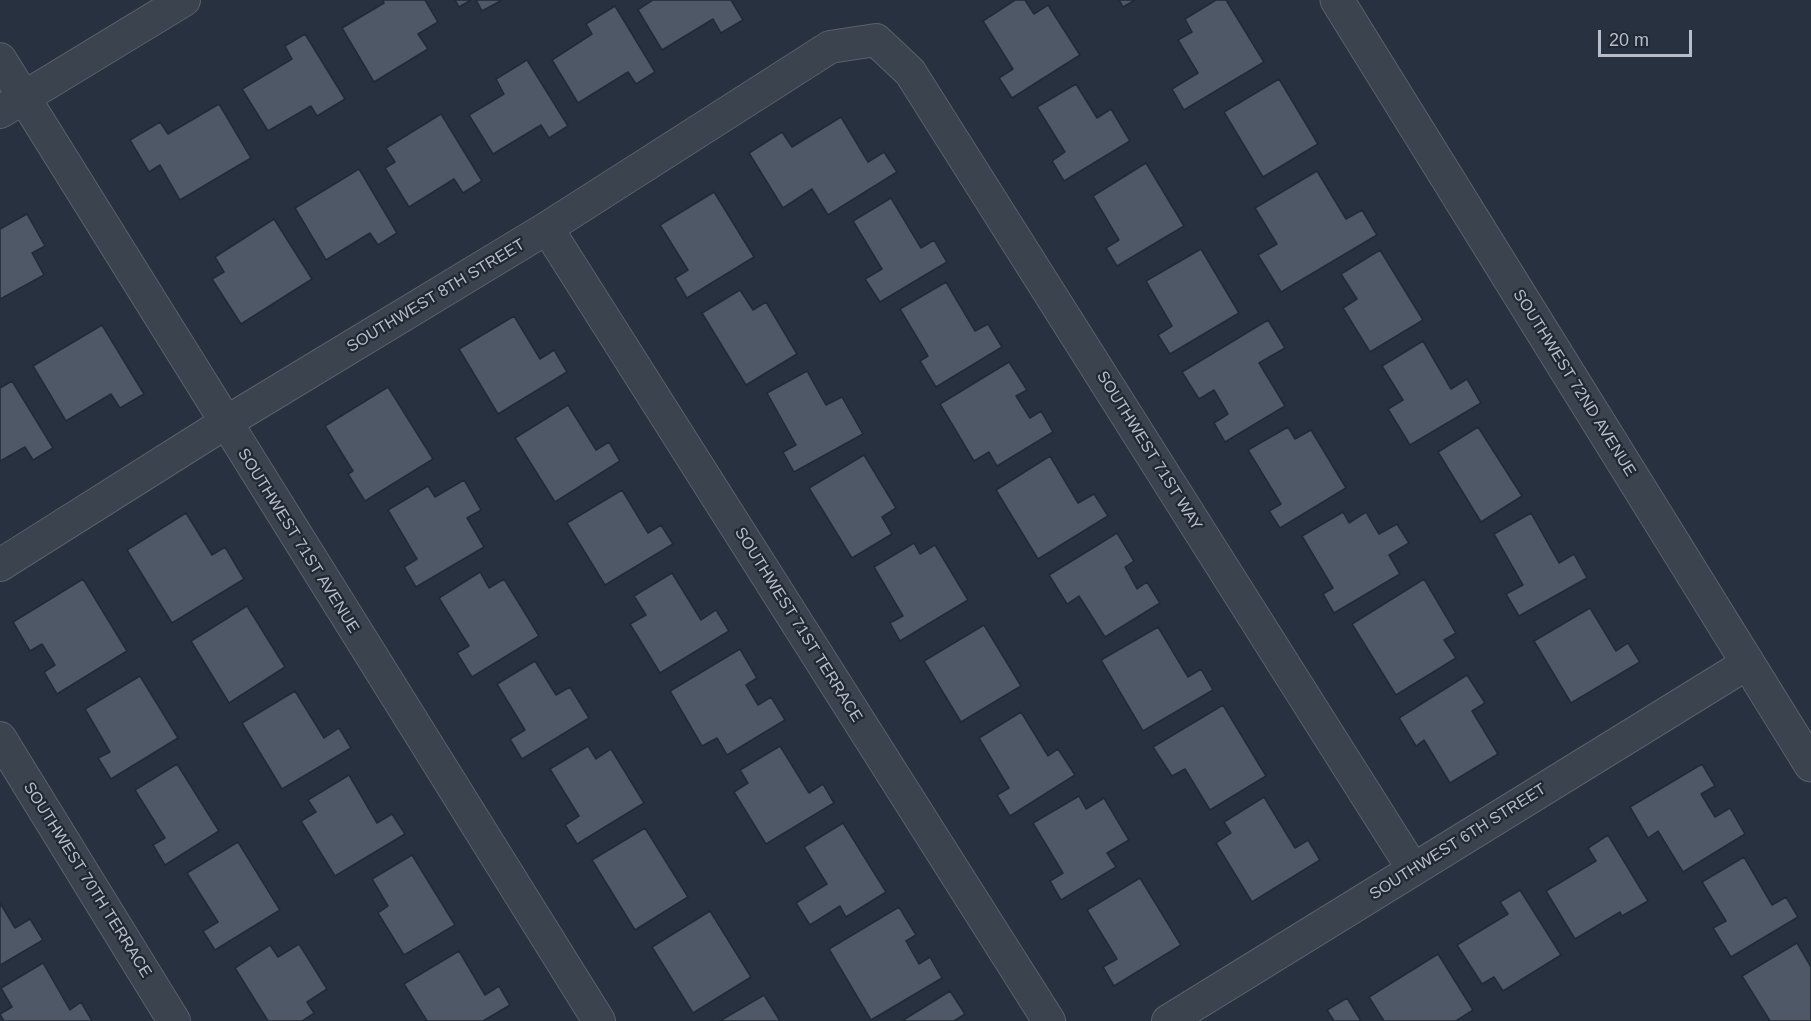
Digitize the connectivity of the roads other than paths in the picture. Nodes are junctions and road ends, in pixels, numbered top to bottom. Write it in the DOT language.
graph roads {
  1 [pos="184,0"];
  2 [pos="1337,0"];
  3 [pos="876,40"];
  4 [pos="0,59"];
  5 [pos="12,105"];
  6 [pos="547,228"];
  7 [pos="225,423"];
  8 [pos="0,566"];
  9 [pos="1748,663"];
  10 [pos="0,738"];
  11 [pos="1811,765"];
  12 [pos="1413,869"];
  13 [pos="174,1021"];
  14 [pos="599,1021"];
  15 [pos="1049,1021"];
  16 [pos="1168,1021"];
  1 -- 5 [label="street"];
  2 -- 9 [label="street, SOUTHWEST 72ND AVENUE"];
  3 -- 6 [label="street, SOUTHWEST 8TH STREET"];
  3 -- 12 [label="street, SOUTHWEST 71ST WAY"];
  4 -- 5 [label="street, SOUTHWEST 71ST AVENUE"];
  5 -- 7 [label="street, SOUTHWEST 71ST AVENUE"];
  6 -- 7 [label="street, SOUTHWEST 8TH STREET"];
  6 -- 15 [label="street, SOUTHWEST 71ST TERRACE"];
  7 -- 8 [label="street, SOUTHWEST 8TH STREET"];
  7 -- 14 [label="street, SOUTHWEST 71ST AVENUE"];
  9 -- 11 [label="street, SOUTHWEST 72ND AVENUE"];
  9 -- 12 [label="street, SOUTHWEST 6TH STREET"];
  10 -- 13 [label="street, SOUTHWEST 70TH TERRACE"];
  12 -- 16 [label="street, SOUTHWEST 6TH STREET"];
}
